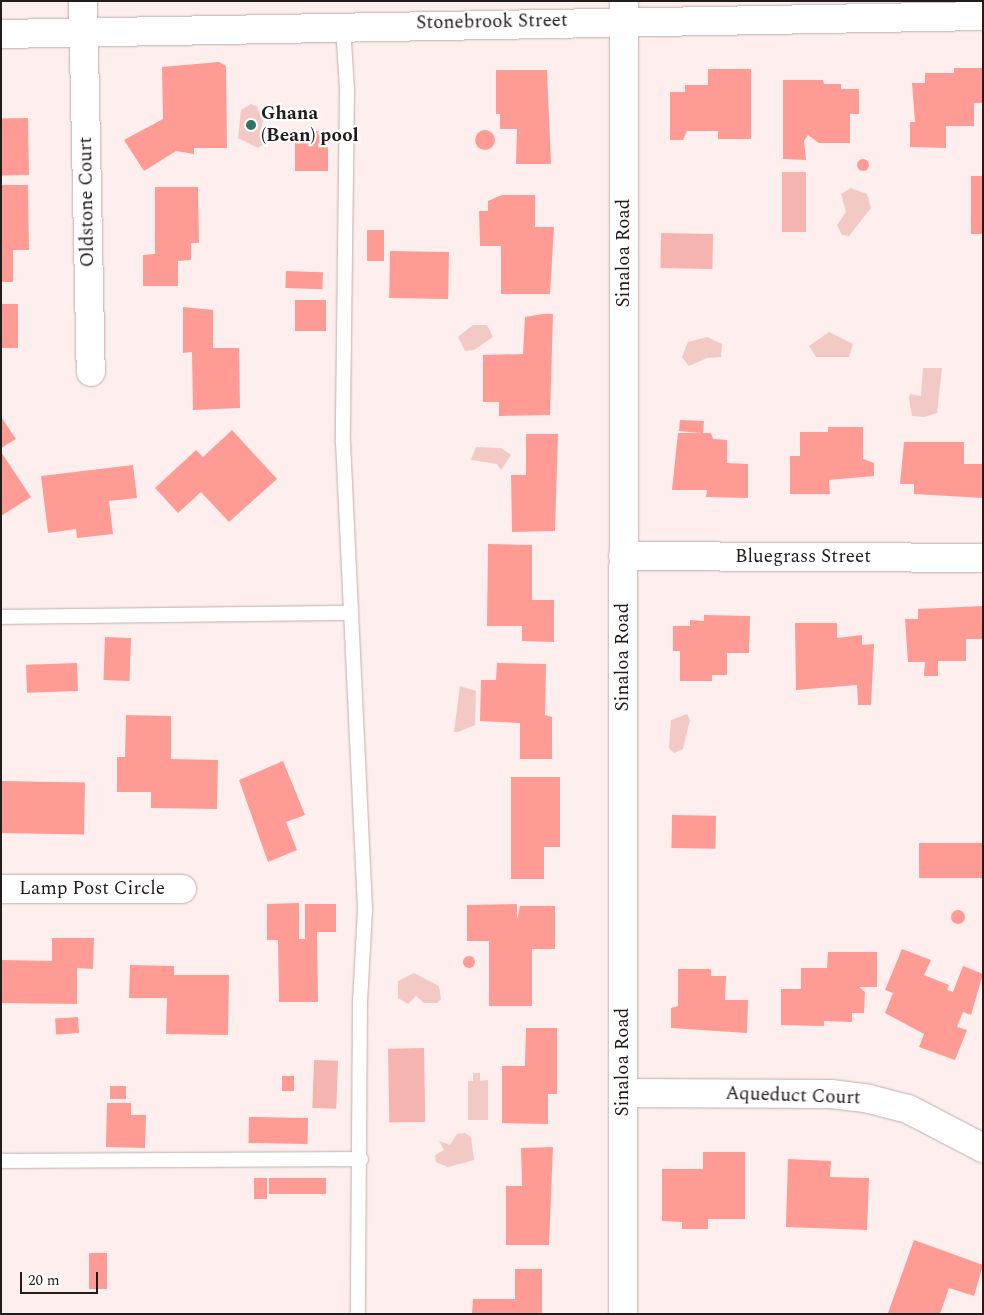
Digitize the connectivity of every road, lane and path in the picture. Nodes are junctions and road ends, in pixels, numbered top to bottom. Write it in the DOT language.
graph roads {
  1 [pos="82,1"];
  2 [pos="624,10"];
  3 [pos="983,16"];
  4 [pos="343,26"];
  5 [pos="83,32"];
  6 [pos="1,34"];
  7 [pos="91,372"];
  8 [pos="623,556"];
  9 [pos="983,558"];
  10 [pos="350,613"];
  11 [pos="1,617"];
  12 [pos="1,889"];
  13 [pos="182,889"];
  14 [pos="623,1093"];
  15 [pos="983,1148"];
  16 [pos="361,1159"];
  17 [pos="1,1161"];
  18 [pos="358,1314"];
  19 [pos="623,1314"];
  1 -- 5 [label="street, Oldstone Court"];
  2 -- 3 [label="street, Stonebrook Street"];
  2 -- 4 [label="street, Stonebrook Street"];
  2 -- 8 [label="street, Sinaloa Road"];
  4 -- 5 [label="street, Stonebrook Street"];
  4 -- 10 [label="lane"];
  5 -- 6 [label="street, Stonebrook Street"];
  5 -- 7 [label="street, Oldstone Court"];
  8 -- 9 [label="street, Bluegrass Street"];
  8 -- 14 [label="street, Sinaloa Road"];
  10 -- 11 [label="lane"];
  10 -- 16 [label="lane"];
  12 -- 13 [label="street, Lamp Post Circle"];
  14 -- 15 [label="street, Aqueduct Court"];
  14 -- 19 [label="street, Sinaloa Road"];
  16 -- 17 [label="lane"];
  16 -- 18 [label="lane"];
}
